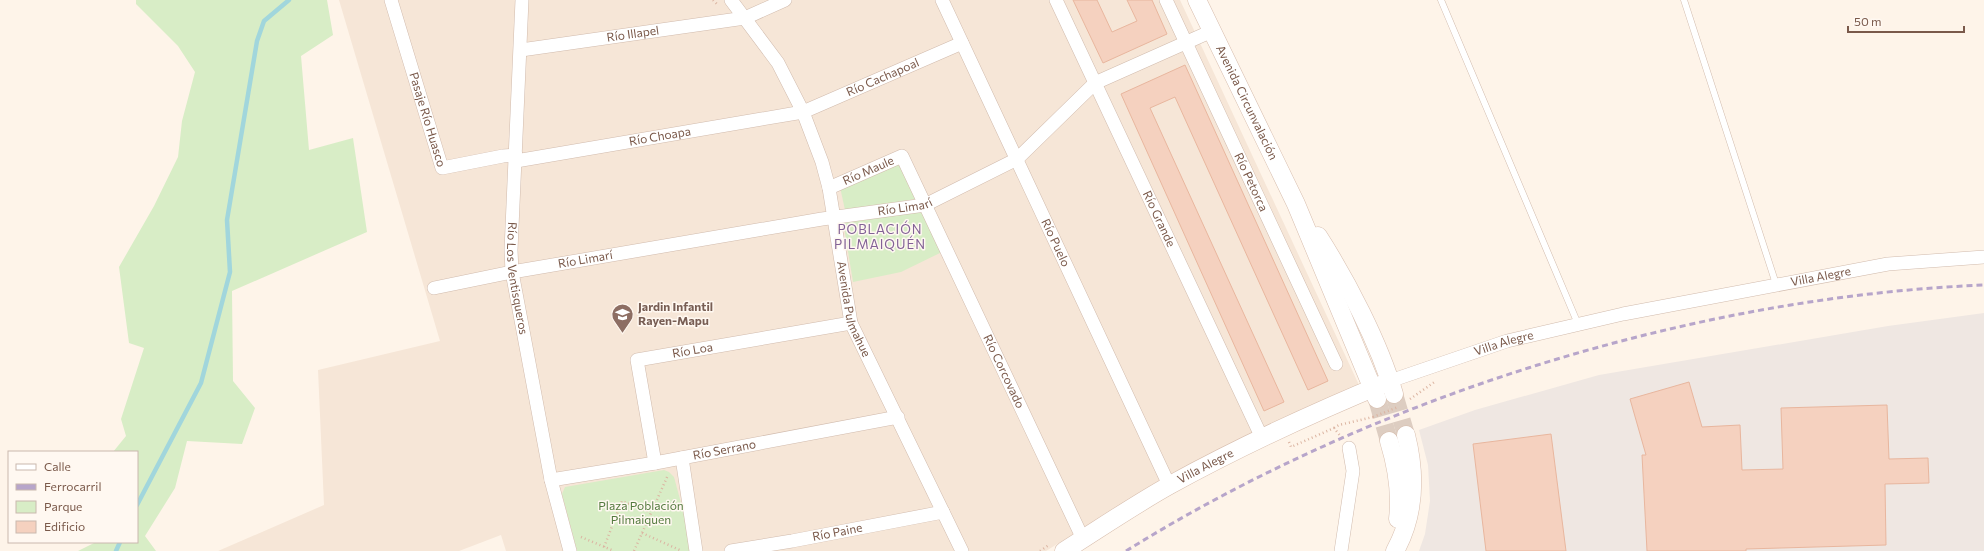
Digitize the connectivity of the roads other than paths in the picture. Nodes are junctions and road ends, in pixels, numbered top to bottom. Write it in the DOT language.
graph roads {
  1 [pos="391,0"];
  2 [pos="522,0"];
  3 [pos="731,0"];
  4 [pos="785,0"];
  5 [pos="942,0"];
  6 [pos="1056,0"];
  7 [pos="1166,0"];
  8 [pos="1197,0"];
  9 [pos="1441,0"];
  10 [pos="1684,0"];
  11 [pos="745,18"];
  12 [pos="1212,31"];
  13 [pos="962,43"];
  14 [pos="1186,43"];
  15 [pos="521,50"];
  16 [pos="1096,83"];
  17 [pos="803,112"];
  18 [pos="516,158"];
  19 [pos="1017,159"];
  20 [pos="829,188"];
  21 [pos="925,205"];
  22 [pos="834,217"];
  23 [pos="1984,257"];
  24 [pos="512,272"];
  25 [pos="1776,284"];
  26 [pos="434,288"];
  27 [pos="852,323"];
  28 [pos="1578,324"];
  29 [pos="1336,364"];
  30 [pos="1386,394"];
  31 [pos="898,417"];
  32 [pos="1406,435"];
  33 [pos="1262,438"];
  34 [pos="1389,441"];
  35 [pos="1350,448"];
  36 [pos="682,458"];
  37 [pos="655,463"];
  38 [pos="551,480"];
  39 [pos="1169,485"];
  40 [pos="943,512"];
  41 [pos="1083,538"];
  42 [pos="796,546"];
  43 [pos="570,551"];
  44 [pos="696,551"];
  45 [pos="732,551"];
  46 [pos="962,551"];
  47 [pos="1064,551"];
  48 [pos="1341,551"];
  49 [pos="1390,551"];
  50 [pos="1395,551"];
  1 -- 18 [label="street, Pasaje Río Huasco"];
  2 -- 15 [label="street, Río Los Ventisqueros"];
  3 -- 11 [label="street, Avenida Pulmahue"];
  4 -- 11 [label="street, Río Illapel"];
  5 -- 13 [label="street, Río Puelo"];
  6 -- 16 [label="street, Río Grande"];
  7 -- 14 [label="street, Río Petorca"];
  8 -- 12 [label="main road, Avenida Circunvalación"];
  9 -- 28 [label="lane"];
  10 -- 25 [label="lane"];
  11 -- 15 [label="street, Río Illapel"];
  11 -- 17 [label="street, Avenida Pulmahue"];
  12 -- 14 [label="street, Río Limarí"];
  12 -- 30 [label="main road, Avenida Circunvalación"];
  13 -- 17 [label="street, Río Cachapoal"];
  13 -- 19 [label="street, Río Puelo"];
  14 -- 16 [label="street, Río Limarí"];
  14 -- 29 [label="street, Río Petorca"];
  15 -- 18 [label="street, Río Los Ventisqueros"];
  16 -- 19 [label="street, Río Limarí"];
  16 -- 33 [label="street, Río Grande"];
  17 -- 18 [label="street, Río Choapa"];
  17 -- 20 [label="street, Avenida Pulmahue"];
  18 -- 24 [label="street, Río Los Ventisqueros"];
  19 -- 21 [label="street, Río Limarí"];
  19 -- 39 [label="street, Río Puelo"];
  20 -- 21 [label="street, Río Maule"];
  20 -- 22 [label="street, Avenida Pulmahue"];
  21 -- 22 [label="street, Río Limarí"];
  21 -- 41 [label="street, Río Corcovado"];
  22 -- 24 [label="street, Río Limarí"];
  22 -- 27 [label="street, Avenida Pulmahue"];
  23 -- 25 [label="street, Villa Alegre"];
  24 -- 26 [label="street, Río Limarí"];
  24 -- 38 [label="street, Río Los Ventisqueros"];
  25 -- 28 [label="street, Villa Alegre"];
  27 -- 31 [label="street, Avenida Pulmahue"];
  27 -- 37 [label="street, Río Loa"];
  28 -- 30 [label="street, Villa Alegre"];
  30 -- 33 [label="main road, Villa Alegre"];
  31 -- 36 [label="street, Río Serrano"];
  31 -- 40 [label="street, Avenida Pulmahue"];
  32 -- 50 [label="main road"];
  33 -- 39 [label="main road, Villa Alegre"];
  34 -- 49 [label="main road"];
  35 -- 48 [label="street"];
  36 -- 37 [label="street, Río Serrano"];
  36 -- 44 [label="street"];
  37 -- 38 [label="street, Río Serrano"];
  38 -- 43 [label="street, Río Los Ventisqueros"];
  39 -- 41 [label="main road, Villa Alegre"];
  40 -- 42 [label="street, Río Paine"];
  40 -- 46 [label="street, Avenida Pulmahue"];
  41 -- 47 [label="main road, Villa Alegre"];
  42 -- 45 [label="street, Río Paine"];
}
